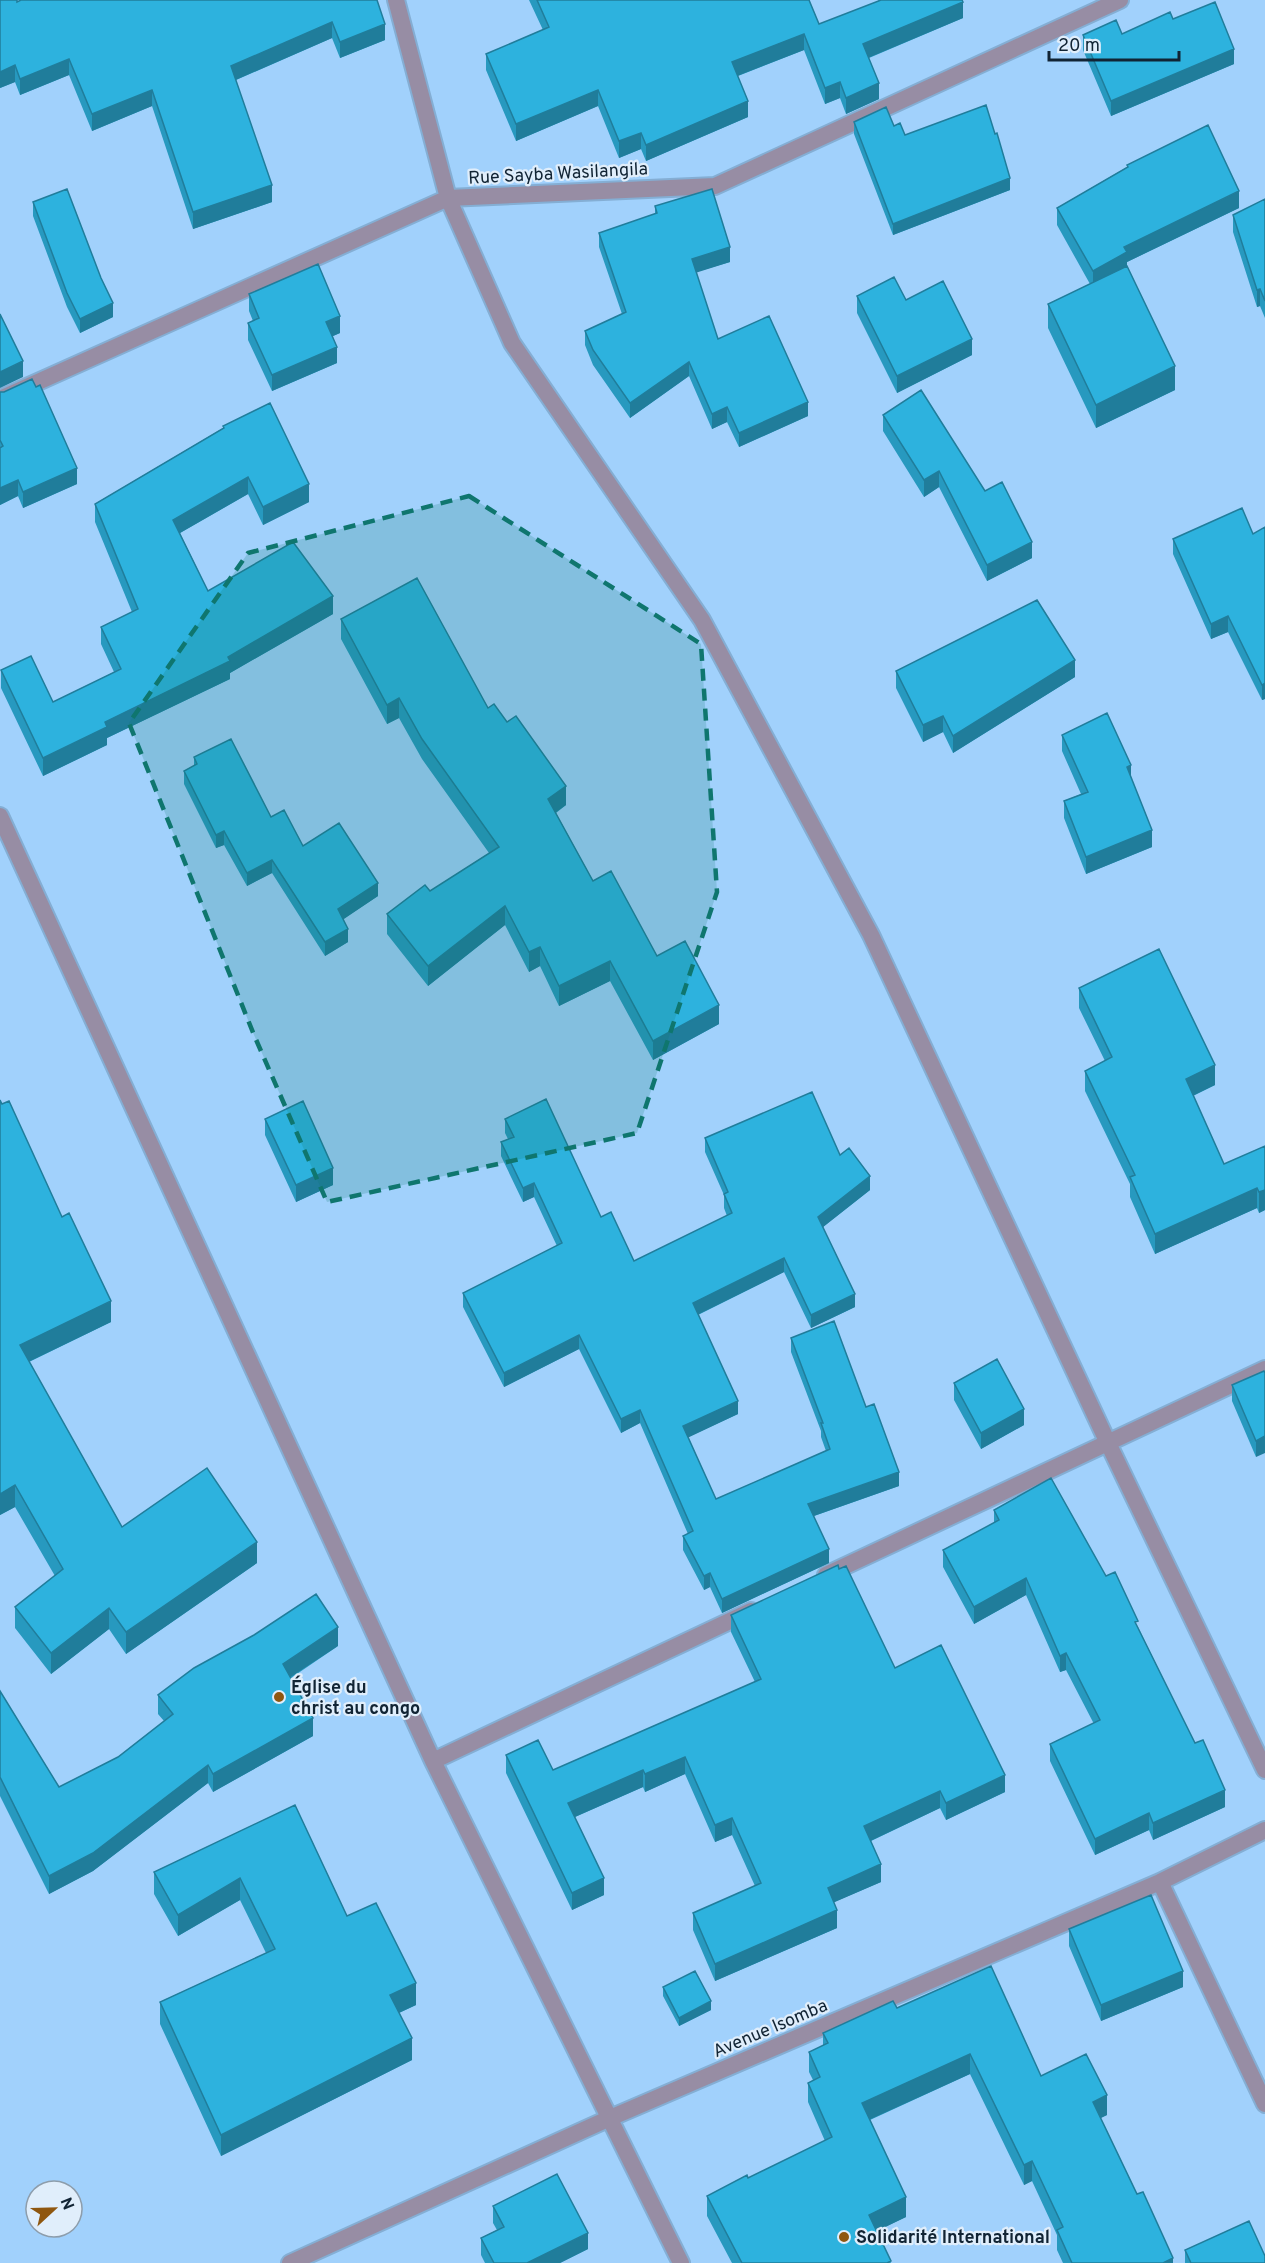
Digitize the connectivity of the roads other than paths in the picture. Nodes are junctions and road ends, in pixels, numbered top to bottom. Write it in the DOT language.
graph roads {
  1 [pos="396,0"];
  2 [pos="1120,0"];
  3 [pos="448,198"];
  4 [pos="0,399"];
  5 [pos="0,816"];
  6 [pos="1265,1369"];
  7 [pos="1108,1443"];
  8 [pos="808,1584"];
  9 [pos="765,1604"];
  10 [pos="433,1761"];
  11 [pos="1265,1770"];
  12 [pos="1265,1830"];
  13 [pos="1161,1882"];
  14 [pos="1265,2104"];
  15 [pos="610,2118"];
  16 [pos="290,2263"];
  17 [pos="681,2263"];
  1 -- 3 [label="street"];
  2 -- 3 [label="street, Rue Sayba Wasilangila"];
  3 -- 4 [label="street, Rue Sayba Wasilangila"];
  3 -- 7 [label="street"];
  5 -- 10 [label="street"];
  6 -- 7 [label="street"];
  7 -- 8 [label="street"];
  7 -- 11 [label="street"];
  9 -- 10 [label="street"];
  10 -- 15 [label="street"];
  12 -- 13 [label="street, Avenue Isomba"];
  13 -- 14 [label="street"];
  13 -- 15 [label="street, Avenue Isomba"];
  15 -- 16 [label="street, Avenue Isomba"];
  15 -- 17 [label="street"];
}
